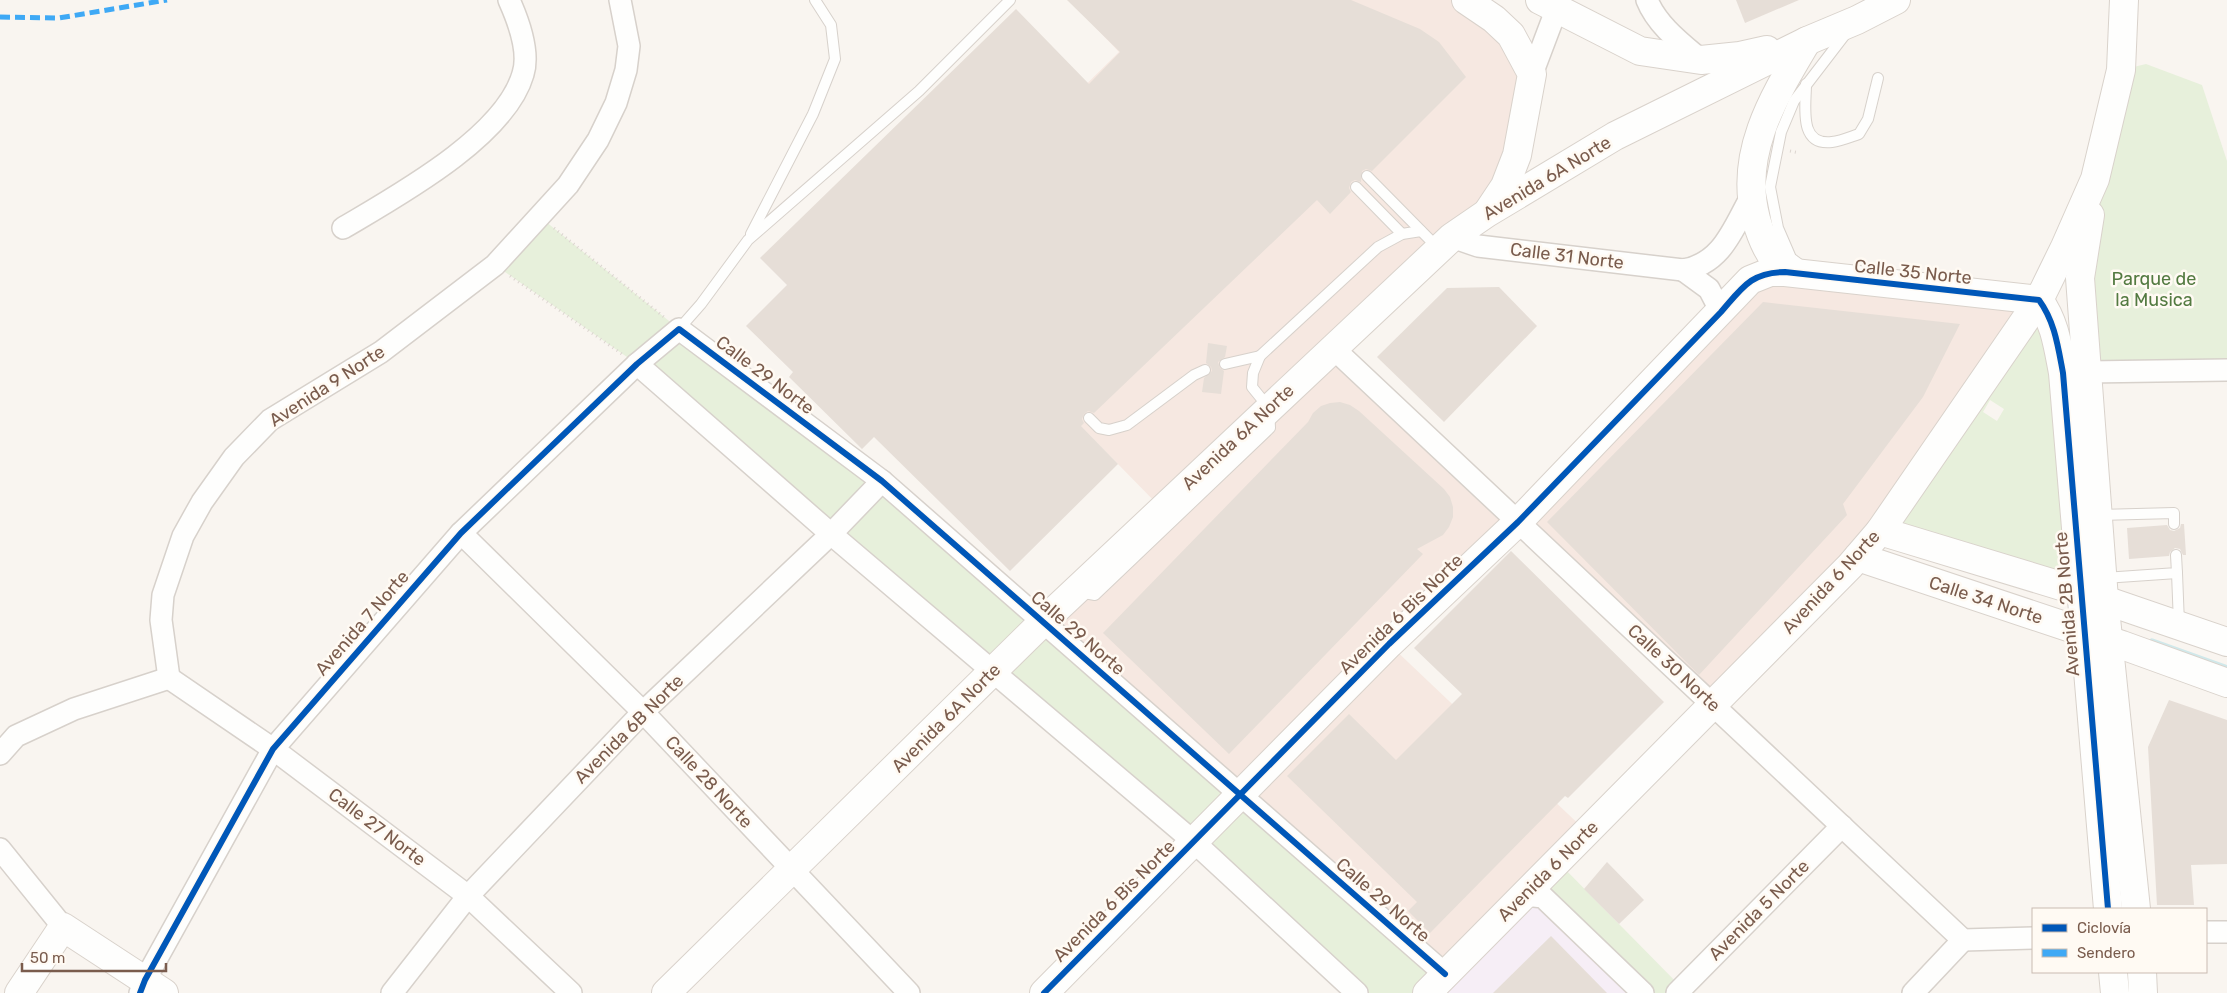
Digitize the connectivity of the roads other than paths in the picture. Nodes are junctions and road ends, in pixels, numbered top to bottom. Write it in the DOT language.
graph roads {
  1 [pos="509,0"];
  2 [pos="620,0"];
  3 [pos="815,0"];
  4 [pos="1010,0"];
  5 [pos="1466,0"];
  6 [pos="1647,0"];
  7 [pos="1896,0"];
  8 [pos="1552,3"];
  9 [pos="2122,8"];
  10 [pos="1857,20"];
  11 [pos="1807,41"];
  12 [pos="1701,60"];
  13 [pos="1532,74"];
  14 [pos="1878,78"];
  15 [pos="1806,84"];
  16 [pos="1368,176"];
  17 [pos="2095,179"];
  18 [pos="1356,187"];
  19 [pos="1752,195"];
  20 [pos="1487,213"];
  21 [pos="343,228"];
  22 [pos="1402,234"];
  23 [pos="1438,239"];
  24 [pos="748,240"];
  25 [pos="1683,270"];
  26 [pos="1785,272"];
  27 [pos="1812,276"];
  28 [pos="2039,300"];
  29 [pos="1721,312"];
  30 [pos="679,329"];
  31 [pos="1333,348"];
  32 [pos="1260,356"];
  33 [pos="637,364"];
  34 [pos="1224,364"];
  35 [pos="1205,370"];
  36 [pos="2227,370"];
  37 [pos="2087,372"];
  38 [pos="1269,408"];
  39 [pos="1089,418"];
  40 [pos="882,481"];
  41 [pos="2097,515"];
  42 [pos="1518,522"];
  43 [pos="2174,524"];
  44 [pos="1880,530"];
  45 [pos="461,533"];
  46 [pos="830,534"];
  47 [pos="2176,556"];
  48 [pos="1858,557"];
  49 [pos="2177,573"];
  50 [pos="2096,589"];
  51 [pos="1043,622"];
  52 [pos="2179,625"];
  53 [pos="2097,637"];
  54 [pos="2227,642"];
  55 [pos="992,672"];
  56 [pos="169,678"];
  57 [pos="2227,683"];
  58 [pos="1713,705"];
  59 [pos="643,712"];
  60 [pos="273,749"];
  61 [pos="0,754"];
  62 [pos="1241,795"];
  63 [pos="1842,826"];
  64 [pos="1194,842"];
  65 [pos="0,849"];
  66 [pos="792,870"];
  67 [pos="1537,889"];
  68 [pos="468,896"];
  69 [pos="2108,908"];
  70 [pos="2136,908"];
  71 [pos="63,927"];
  72 [pos="2207,932"];
  73 [pos="2227,932"];
  74 [pos="2032,938"];
  75 [pos="1963,940"];
  76 [pos="2113,973"];
  77 [pos="2142,973"];
  78 [pos="1436,984"];
  79 [pos="150,989"];
  80 [pos="19,993"];
  81 [pos="392,993"];
  82 [pos="570,993"];
  83 [pos="666,993"];
  84 [pos="909,993"];
  85 [pos="1044,993"];
  86 [pos="1357,993"];
  87 [pos="1643,993"];
  88 [pos="1677,993"];
  89 [pos="1913,993"];
  90 [pos="2115,993"];
  91 [pos="2144,993"];
  1 -- 21 [label="street"];
  2 -- 56 [label="street, Avenida 9 Norte"];
  3 -- 24 [label="lane"];
  4 -- 24 [label="lane"];
  5 -- 13 [label="street"];
  6 -- 12 [label="street"];
  7 -- 10 [label="street, Avenida 6A Norte"];
  8 -- 12 [label="street"];
  8 -- 13 [label="street"];
  9 -- 17 [label="street, Avenida 6 Norte"];
  10 -- 11 [label="street, Avenida 6A Norte"];
  10 -- 15 [label="lane"];
  11 -- 12 [label="street"];
  11 -- 19 [label="street"];
  11 -- 20 [label="street, Avenida 6A Norte"];
  13 -- 20 [label="street"];
  14 -- 15 [label="lane"];
  15 -- 27 [label="lane"];
  16 -- 23 [label="lane"];
  17 -- 28 [label="street, Avenida 6 Norte"];
  17 -- 37 [label="street, Avenida 2B Norte"];
  18 -- 22 [label="lane"];
  19 -- 25 [label="street"];
  19 -- 26 [label="street"];
  20 -- 23 [label="street, Avenida 6A Norte"];
  22 -- 23 [label="lane"];
  22 -- 32 [label="lane"];
  23 -- 25 [label="street, Calle 31 Norte"];
  23 -- 31 [label="street, Avenida 6A Norte"];
  24 -- 30 [label="lane"];
  25 -- 29 [label="street"];
  26 -- 27 [label="street, Calle 35 Norte"];
  26 -- 29 [label="street, Avenida 6 Bis Norte"];
  27 -- 28 [label="street, Calle 35 Norte"];
  28 -- 44 [label="street, Avenida 6 Norte"];
  28 -- 50 [label="street, Avenida 2B Norte"];
  29 -- 42 [label="street, Avenida 6 Bis Norte"];
  30 -- 33 [label="street, Avenida 7 Norte"];
  30 -- 40 [label="street, Calle 29 Norte"];
  31 -- 38 [label="street, Avenida 6A Norte"];
  31 -- 42 [label="street, Calle 30 Norte"];
  32 -- 34 [label="lane"];
  32 -- 38 [label="lane"];
  33 -- 45 [label="street, Avenida 7 Norte"];
  33 -- 46 [label="street"];
  35 -- 39 [label="lane"];
  36 -- 37 [label="street"];
  37 -- 41 [label="street, Avenida 2B Norte"];
  38 -- 51 [label="street, Avenida 6A Norte"];
  40 -- 46 [label="street, Avenida 6B Norte"];
  40 -- 51 [label="street, Calle 29 Norte"];
  41 -- 43 [label="lane"];
  41 -- 50 [label="street, Avenida 2B Norte"];
  42 -- 58 [label="street, Calle 30 Norte"];
  42 -- 62 [label="street, Avenida 6 Bis Norte"];
  44 -- 48 [label="street, Avenida 6 Norte"];
  44 -- 50 [label="street, Calle 34 Norte"];
  45 -- 59 [label="street, Calle 28 Norte"];
  45 -- 60 [label="street, Avenida 7 Norte"];
  46 -- 55 [label="street"];
  46 -- 59 [label="street, Avenida 6B Norte"];
  47 -- 49 [label="lane"];
  48 -- 53 [label="street, Calle 34 Norte"];
  48 -- 58 [label="street, Avenida 6 Norte"];
  49 -- 50 [label="lane"];
  49 -- 52 [label="lane"];
  50 -- 52 [label="street, Calle 34 Norte"];
  50 -- 53 [label="street, Avenida 2B Norte"];
  51 -- 55 [label="street, Avenida 6A Norte"];
  51 -- 62 [label="street, Calle 29 Norte"];
  52 -- 54 [label="street, Calle 34 Norte"];
  53 -- 57 [label="street, Calle 34 Norte"];
  53 -- 69 [label="street, Avenida 2B Norte"];
  53 -- 70 [label="street, Avenida 2B Norte"];
  55 -- 64 [label="street"];
  55 -- 66 [label="street, Avenida 6A Norte"];
  56 -- 60 [label="street, Calle 27 Norte"];
  56 -- 61 [label="street"];
  58 -- 63 [label="street, Calle 30 Norte"];
  58 -- 67 [label="street, Avenida 6 Norte"];
  59 -- 66 [label="street, Calle 28 Norte"];
  59 -- 68 [label="street, Avenida 6B Norte"];
  60 -- 68 [label="street, Calle 27 Norte"];
  60 -- 79 [label="street, Avenida 7 Norte"];
  62 -- 64 [label="street, Avenida 6 Bis Norte"];
  62 -- 78 [label="street, Calle 29 Norte"];
  63 -- 75 [label="street, Calle 30 Norte"];
  63 -- 88 [label="street, Avenida 5 Norte"];
  64 -- 85 [label="street, Avenida 6 Bis Norte"];
  64 -- 86 [label="street"];
  65 -- 71 [label="street"];
  66 -- 83 [label="street, Avenida 6A Norte"];
  66 -- 84 [label="street, Calle 28 Norte"];
  67 -- 78 [label="street, Avenida 6 Norte"];
  67 -- 87 [label="street"];
  68 -- 81 [label="street, Avenida 6B Norte"];
  68 -- 82 [label="street, Calle 27 Norte"];
  71 -- 79 [label="street"];
  71 -- 80 [label="street"];
  72 -- 73 [label="street"];
  74 -- 75 [label="street"];
  75 -- 89 [label="street"];
  76 -- 90 [label="street"];
  77 -- 91 [label="street"];
}
